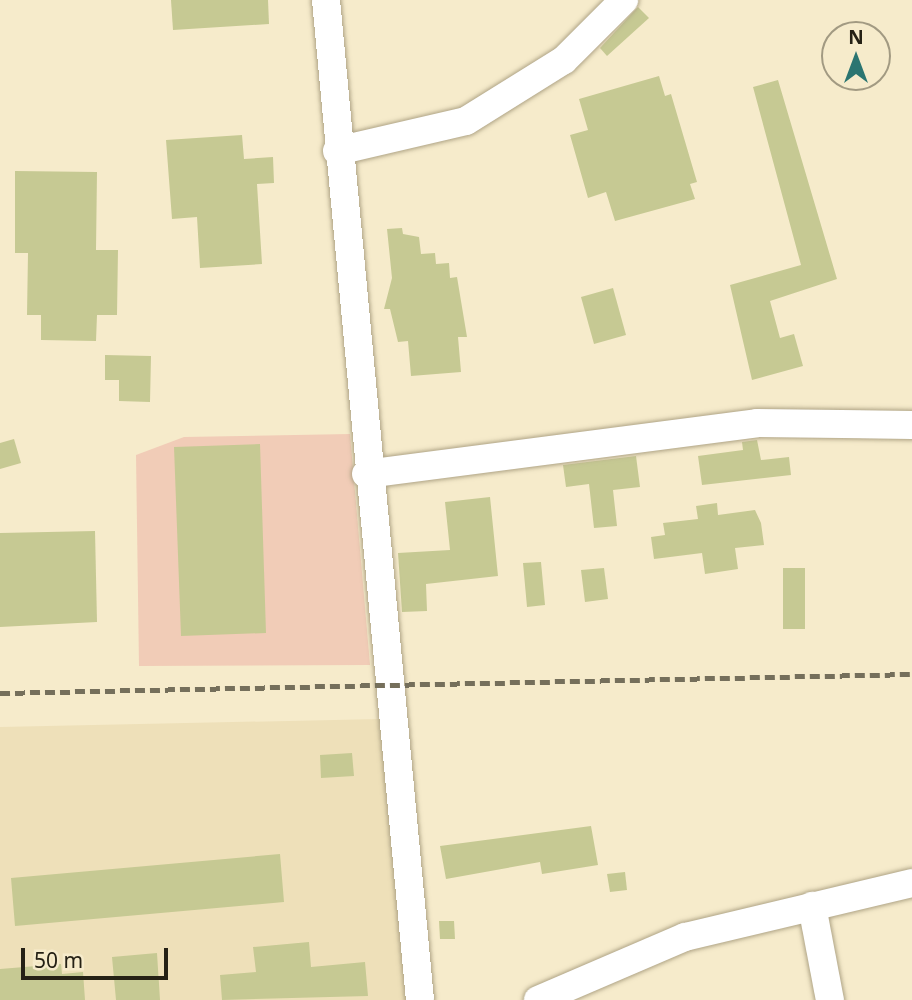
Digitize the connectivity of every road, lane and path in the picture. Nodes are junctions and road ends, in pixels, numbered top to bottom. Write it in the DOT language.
graph roads {
  1 [pos="326,0"];
  2 [pos="624,0"];
  3 [pos="337,152"];
  4 [pos="912,425"];
  5 [pos="366,474"];
  6 [pos="912,883"];
  7 [pos="812,906"];
  8 [pos="576,991"];
  9 [pos="420,1000"];
  10 [pos="538,1000"];
  11 [pos="830,1000"];
  1 -- 3 [label="street"];
  2 -- 3 [label="street"];
  3 -- 5 [label="street"];
  4 -- 5 [label="street"];
  5 -- 9 [label="street"];
  6 -- 7 [label="street"];
  7 -- 8 [label="street"];
  7 -- 11 [label="street"];
  8 -- 10 [label="street"];
}
